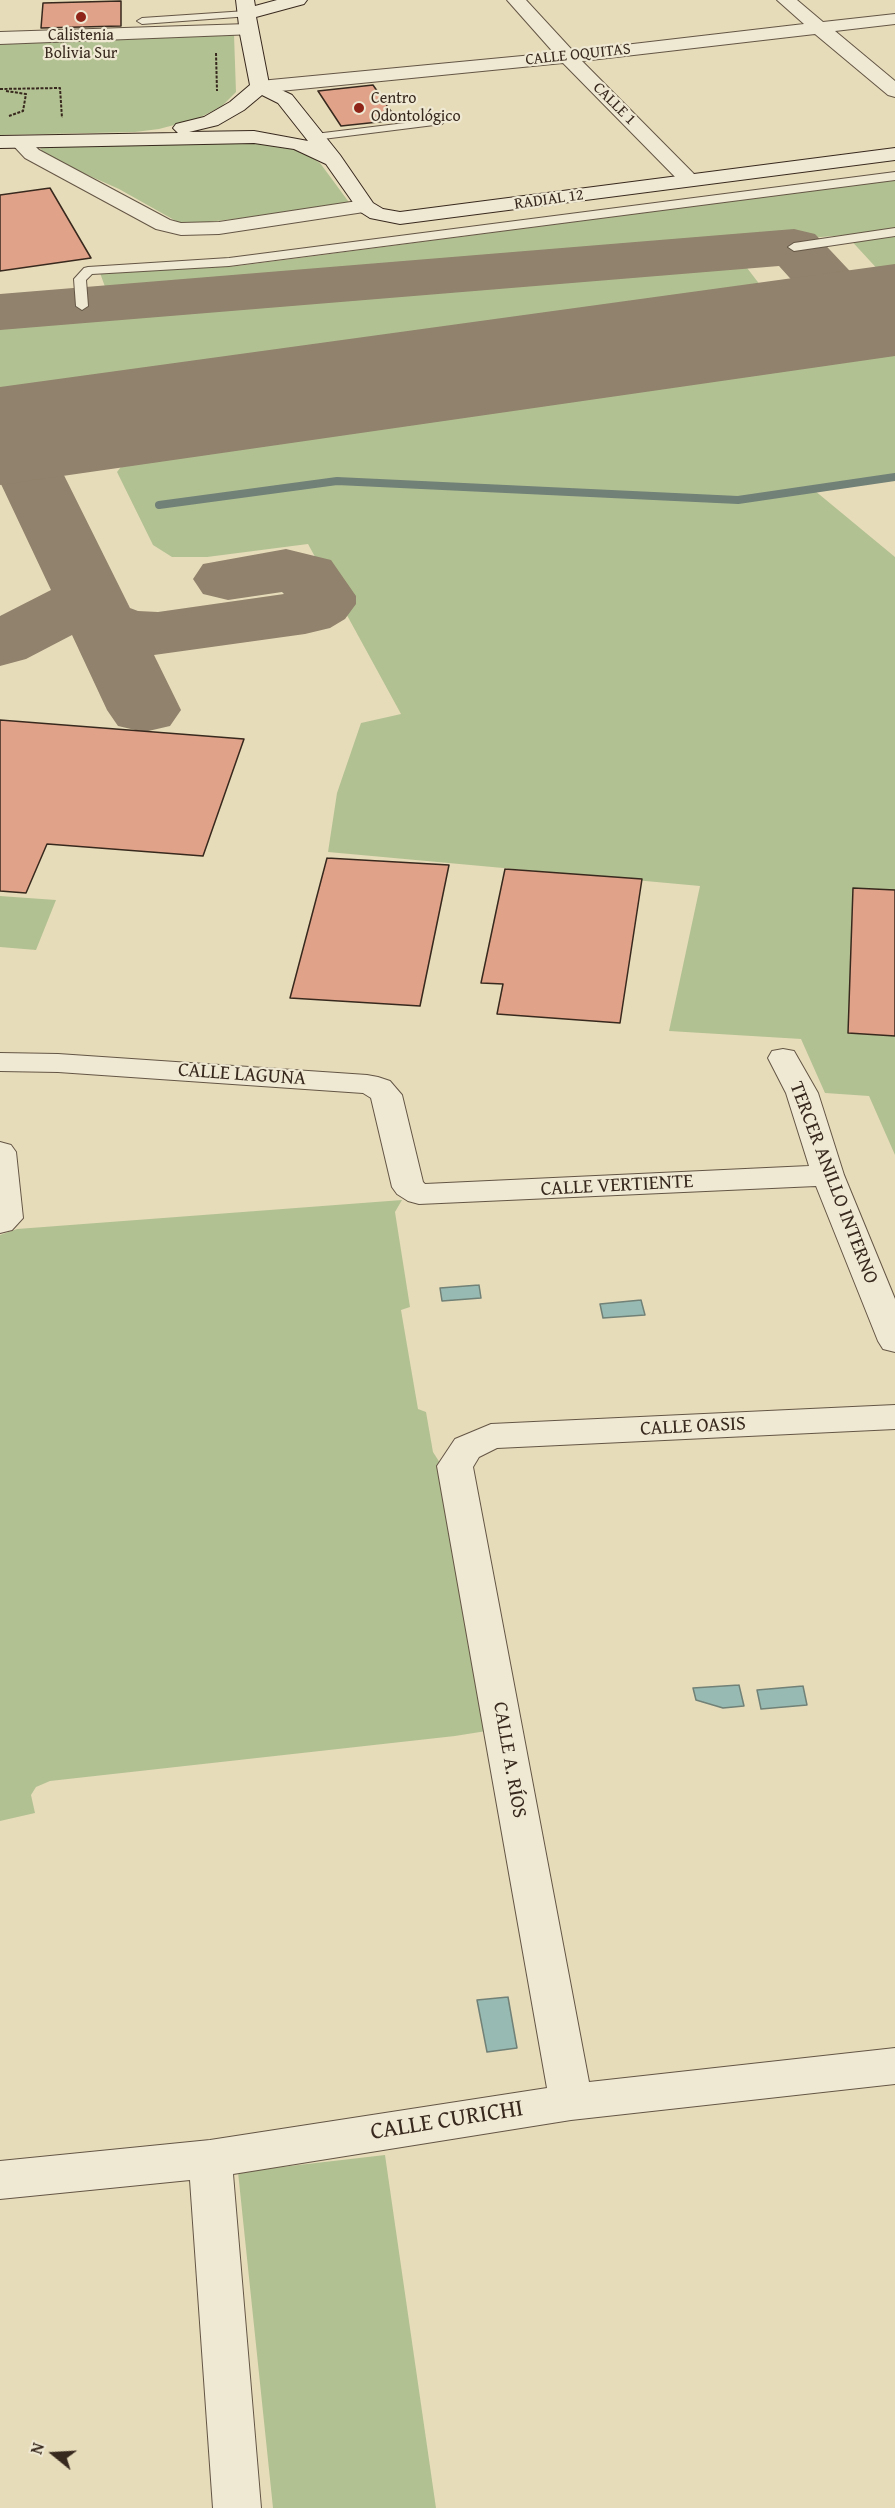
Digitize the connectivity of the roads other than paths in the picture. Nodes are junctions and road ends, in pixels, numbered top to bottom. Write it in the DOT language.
graph roads {
  1 [pos="298,0"];
  2 [pos="516,0"];
  3 [pos="786,0"];
  4 [pos="246,15"];
  5 [pos="895,19"];
  6 [pos="142,21"];
  7 [pos="820,28"];
  8 [pos="0,38"];
  9 [pos="568,57"];
  10 [pos="260,87"];
  11 [pos="895,91"];
  12 [pos="438,122"];
  13 [pos="315,137"];
  14 [pos="120,139"];
  15 [pos="10,142"];
  16 [pos="895,154"];
  17 [pos="333,159"];
  18 [pos="895,176"];
  19 [pos="689,180"];
  20 [pos="364,206"];
  21 [pos="895,232"];
  22 [pos="794,247"];
  23 [pos="82,306"];
  24 [pos="783,1058"];
  25 [pos="0,1062"];
  26 [pos="0,1152"];
  27 [pos="828,1175"];
  28 [pos="408,1187"];
  29 [pos="4,1221"];
  30 [pos="895,1341"];
  31 [pos="895,1417"];
  32 [pos="490,1436"];
  33 [pos="895,2066"];
  34 [pos="571,2102"];
  35 [pos="210,2159"];
  36 [pos="0,2180"];
  37 [pos="237,2508"];
  1 -- 4 [label="street"];
  2 -- 9 [label="street, CALLE 1"];
  3 -- 7 [label="street"];
  4 -- 6 [label="lane"];
  4 -- 8 [label="street"];
  4 -- 10 [label="street"];
  5 -- 7 [label="street, CALLE OQUITAS"];
  7 -- 9 [label="street, CALLE OQUITAS"];
  7 -- 11 [label="street"];
  9 -- 10 [label="street, CALLE OQUITAS"];
  9 -- 19 [label="street, CALLE 1"];
  10 -- 13 [label="street"];
  10 -- 14 [label="street"];
  12 -- 13 [label="lane"];
  13 -- 17 [label="street"];
  14 -- 15 [label="street"];
  14 -- 17 [label="street"];
  15 -- 20 [label="street"];
  16 -- 19 [label="street, RADIAL 12"];
  17 -- 20 [label="street"];
  18 -- 23 [label="lane"];
  19 -- 20 [label="street, RADIAL 12"];
  21 -- 22 [label="lane"];
  24 -- 27 [label="street, TERCER ANILLO INTERNO"];
  25 -- 28 [label="street, CALLE LAGUNA"];
  26 -- 29 [label="street"];
  27 -- 28 [label="street, CALLE VERTIENTE"];
  27 -- 30 [label="street, TERCER ANILLO INTERNO"];
  31 -- 32 [label="street, CALLE OASIS"];
  32 -- 34 [label="street, CALLE A. RÍOS"];
  33 -- 34 [label="street, CALLE CURICHI"];
  34 -- 35 [label="street, CALLE CURICHI"];
  35 -- 36 [label="street, CALLE CURICHI"];
  35 -- 37 [label="street"];
}
